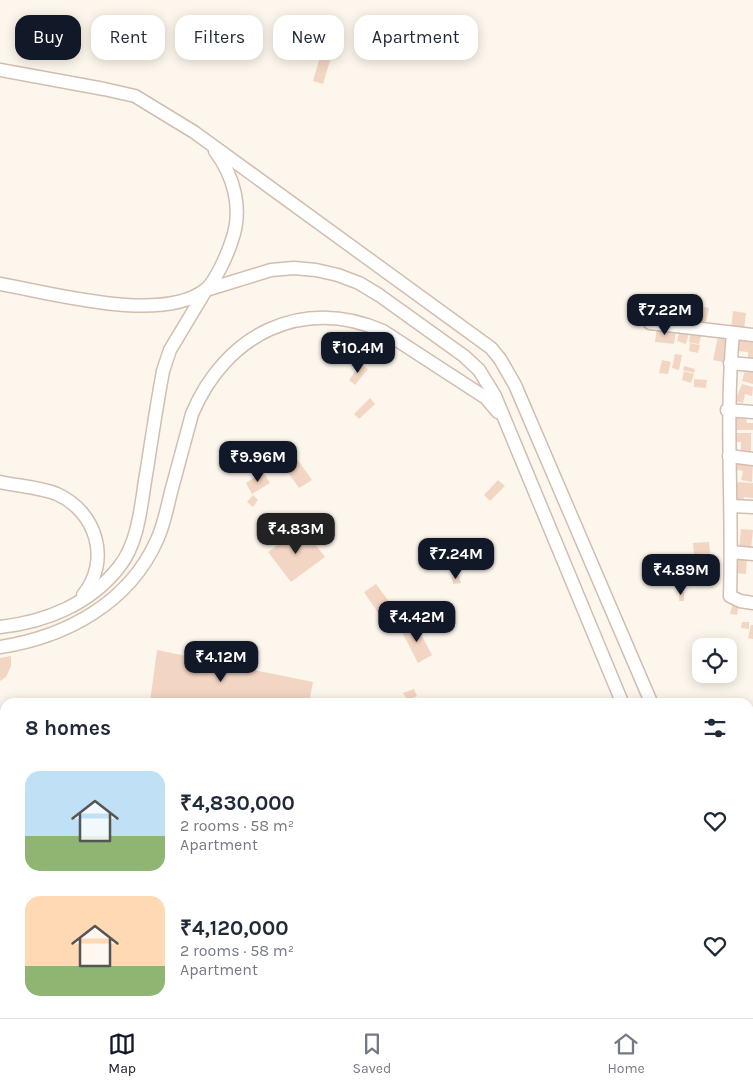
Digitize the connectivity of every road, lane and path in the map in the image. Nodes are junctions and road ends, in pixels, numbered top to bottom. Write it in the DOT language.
graph roads {
  1 [pos="0,70"];
  2 [pos="194,132"];
  3 [pos="0,284"];
  4 [pos="206,290"];
  5 [pos="650,323"];
  6 [pos="733,333"];
  7 [pos="753,336"];
  8 [pos="730,363"];
  9 [pos="753,365"];
  10 [pos="728,410"];
  11 [pos="753,412"];
  12 [pos="510,431"];
  13 [pos="729,456"];
  14 [pos="753,459"];
  15 [pos="0,482"];
  16 [pos="731,506"];
  17 [pos="753,508"];
  18 [pos="731,552"];
  19 [pos="753,554"];
  20 [pos="753,603"];
  21 [pos="60,613"];
  22 [pos="0,627"];
  23 [pos="0,647"];
  24 [pos="620,698"];
  25 [pos="649,698"];
  1 -- 2 [label="street"];
  2 -- 4 [label="street"];
  2 -- 25 [label="street"];
  3 -- 4 [label="street"];
  4 -- 12 [label="street"];
  4 -- 21 [label="street"];
  5 -- 6 [label="street"];
  6 -- 7 [label="street"];
  6 -- 8 [label="street"];
  8 -- 9 [label="street"];
  8 -- 10 [label="street"];
  10 -- 11 [label="street"];
  10 -- 13 [label="street"];
  12 -- 23 [label="street"];
  12 -- 24 [label="street"];
  13 -- 14 [label="street"];
  13 -- 16 [label="street"];
  15 -- 21 [label="street"];
  16 -- 17 [label="street"];
  16 -- 18 [label="street"];
  18 -- 19 [label="street"];
  18 -- 20 [label="street"];
  21 -- 22 [label="street"];
}
